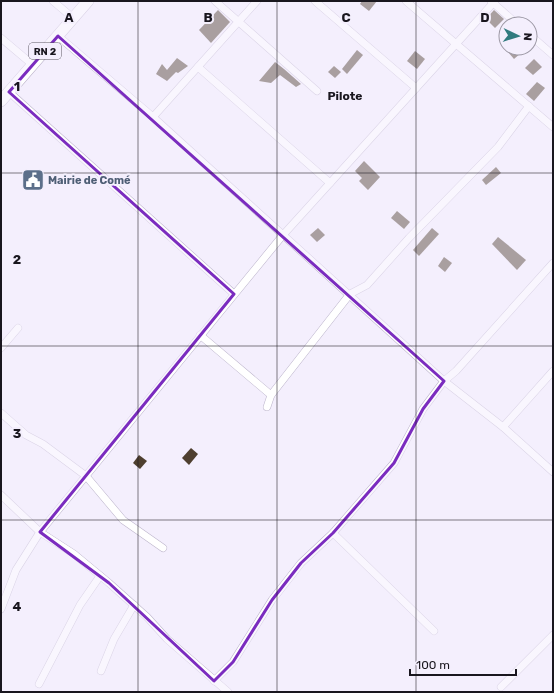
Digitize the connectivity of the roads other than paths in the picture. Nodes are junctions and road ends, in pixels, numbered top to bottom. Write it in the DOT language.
graph roads {
  1 [pos="52,1"];
  2 [pos="88,1"];
  3 [pos="215,1"];
  4 [pos="257,1"];
  5 [pos="315,1"];
  6 [pos="406,1"];
  7 [pos="493,2"];
  8 [pos="508,16"];
  9 [pos="73,18"];
  10 [pos="238,21"];
  11 [pos="58,36"];
  12 [pos="1,38"];
  13 [pos="538,42"];
  14 [pos="456,44"];
  15 [pos="553,55"];
  16 [pos="32,65"];
  17 [pos="198,67"];
  18 [pos="416,88"];
  19 [pos="317,91"];
  20 [pos="9,92"];
  21 [pos="1,101"];
  22 [pos="529,106"];
  23 [pos="153,117"];
  24 [pos="553,127"];
  25 [pos="330,183"];
  26 [pos="283,235"];
  27 [pos="553,263"];
  28 [pos="234,294"];
  29 [pos="350,294"];
  30 [pos="18,328"];
  31 [pos="200,335"];
  32 [pos="1,348"];
  33 [pos="553,371"];
  34 [pos="444,381"];
  35 [pos="271,395"];
  36 [pos="267,407"];
  37 [pos="1,413"];
  38 [pos="503,427"];
  39 [pos="552,468"];
  40 [pos="86,476"];
  41 [pos="1,495"];
  42 [pos="40,532"];
  43 [pos="333,533"];
  44 [pos="163,548"];
  45 [pos="100,576"];
  46 [pos="134,605"];
  47 [pos="1,609"];
  48 [pos="434,630"];
  49 [pos="553,635"];
  50 [pos="101,671"];
  51 [pos="214,681"];
  52 [pos="39,684"];
  53 [pos="501,687"];
  54 [pos="228,692"];
  1 -- 9 [label="street"];
  2 -- 9 [label="main road, RN 2"];
  3 -- 10 [label="street"];
  4 -- 10 [label="street"];
  5 -- 18 [label="street"];
  6 -- 14 [label="street"];
  7 -- 8 [label="street"];
  7 -- 14 [label="street"];
  9 -- 11 [label="main road, RN 2"];
  10 -- 17 [label="street"];
  10 -- 19 [label="street"];
  11 -- 16 [label="main road, RN 2"];
  11 -- 23 [label="street"];
  12 -- 16 [label="street"];
  13 -- 15 [label="street"];
  14 -- 18 [label="street"];
  14 -- 22 [label="street"];
  16 -- 20 [label="main road, RN 2"];
  17 -- 23 [label="street"];
  17 -- 25 [label="street"];
  18 -- 25 [label="street"];
  20 -- 21 [label="main road, RN 2"];
  20 -- 28 [label="street"];
  22 -- 24 [label="street"];
  22 -- 29 [label="street"];
  23 -- 26 [label="street"];
  25 -- 26 [label="street"];
  26 -- 28 [label="street"];
  26 -- 29 [label="street"];
  27 -- 34 [label="street"];
  28 -- 31 [label="street"];
  29 -- 34 [label="street"];
  29 -- 35 [label="street"];
  30 -- 32 [label="street"];
  31 -- 35 [label="street"];
  31 -- 40 [label="street"];
  33 -- 38 [label="street"];
  34 -- 38 [label="street"];
  34 -- 43 [label="street"];
  35 -- 36 [label="street"];
  37 -- 40 [label="street"];
  38 -- 39 [label="street"];
  40 -- 42 [label="street"];
  40 -- 44 [label="street"];
  41 -- 42 [label="street"];
  42 -- 45 [label="street"];
  42 -- 47 [label="street"];
  43 -- 48 [label="street"];
  43 -- 51 [label="street"];
  45 -- 46 [label="street"];
  45 -- 52 [label="street"];
  46 -- 50 [label="street"];
  46 -- 51 [label="street"];
  49 -- 53 [label="street"];
  51 -- 54 [label="street"];
}
